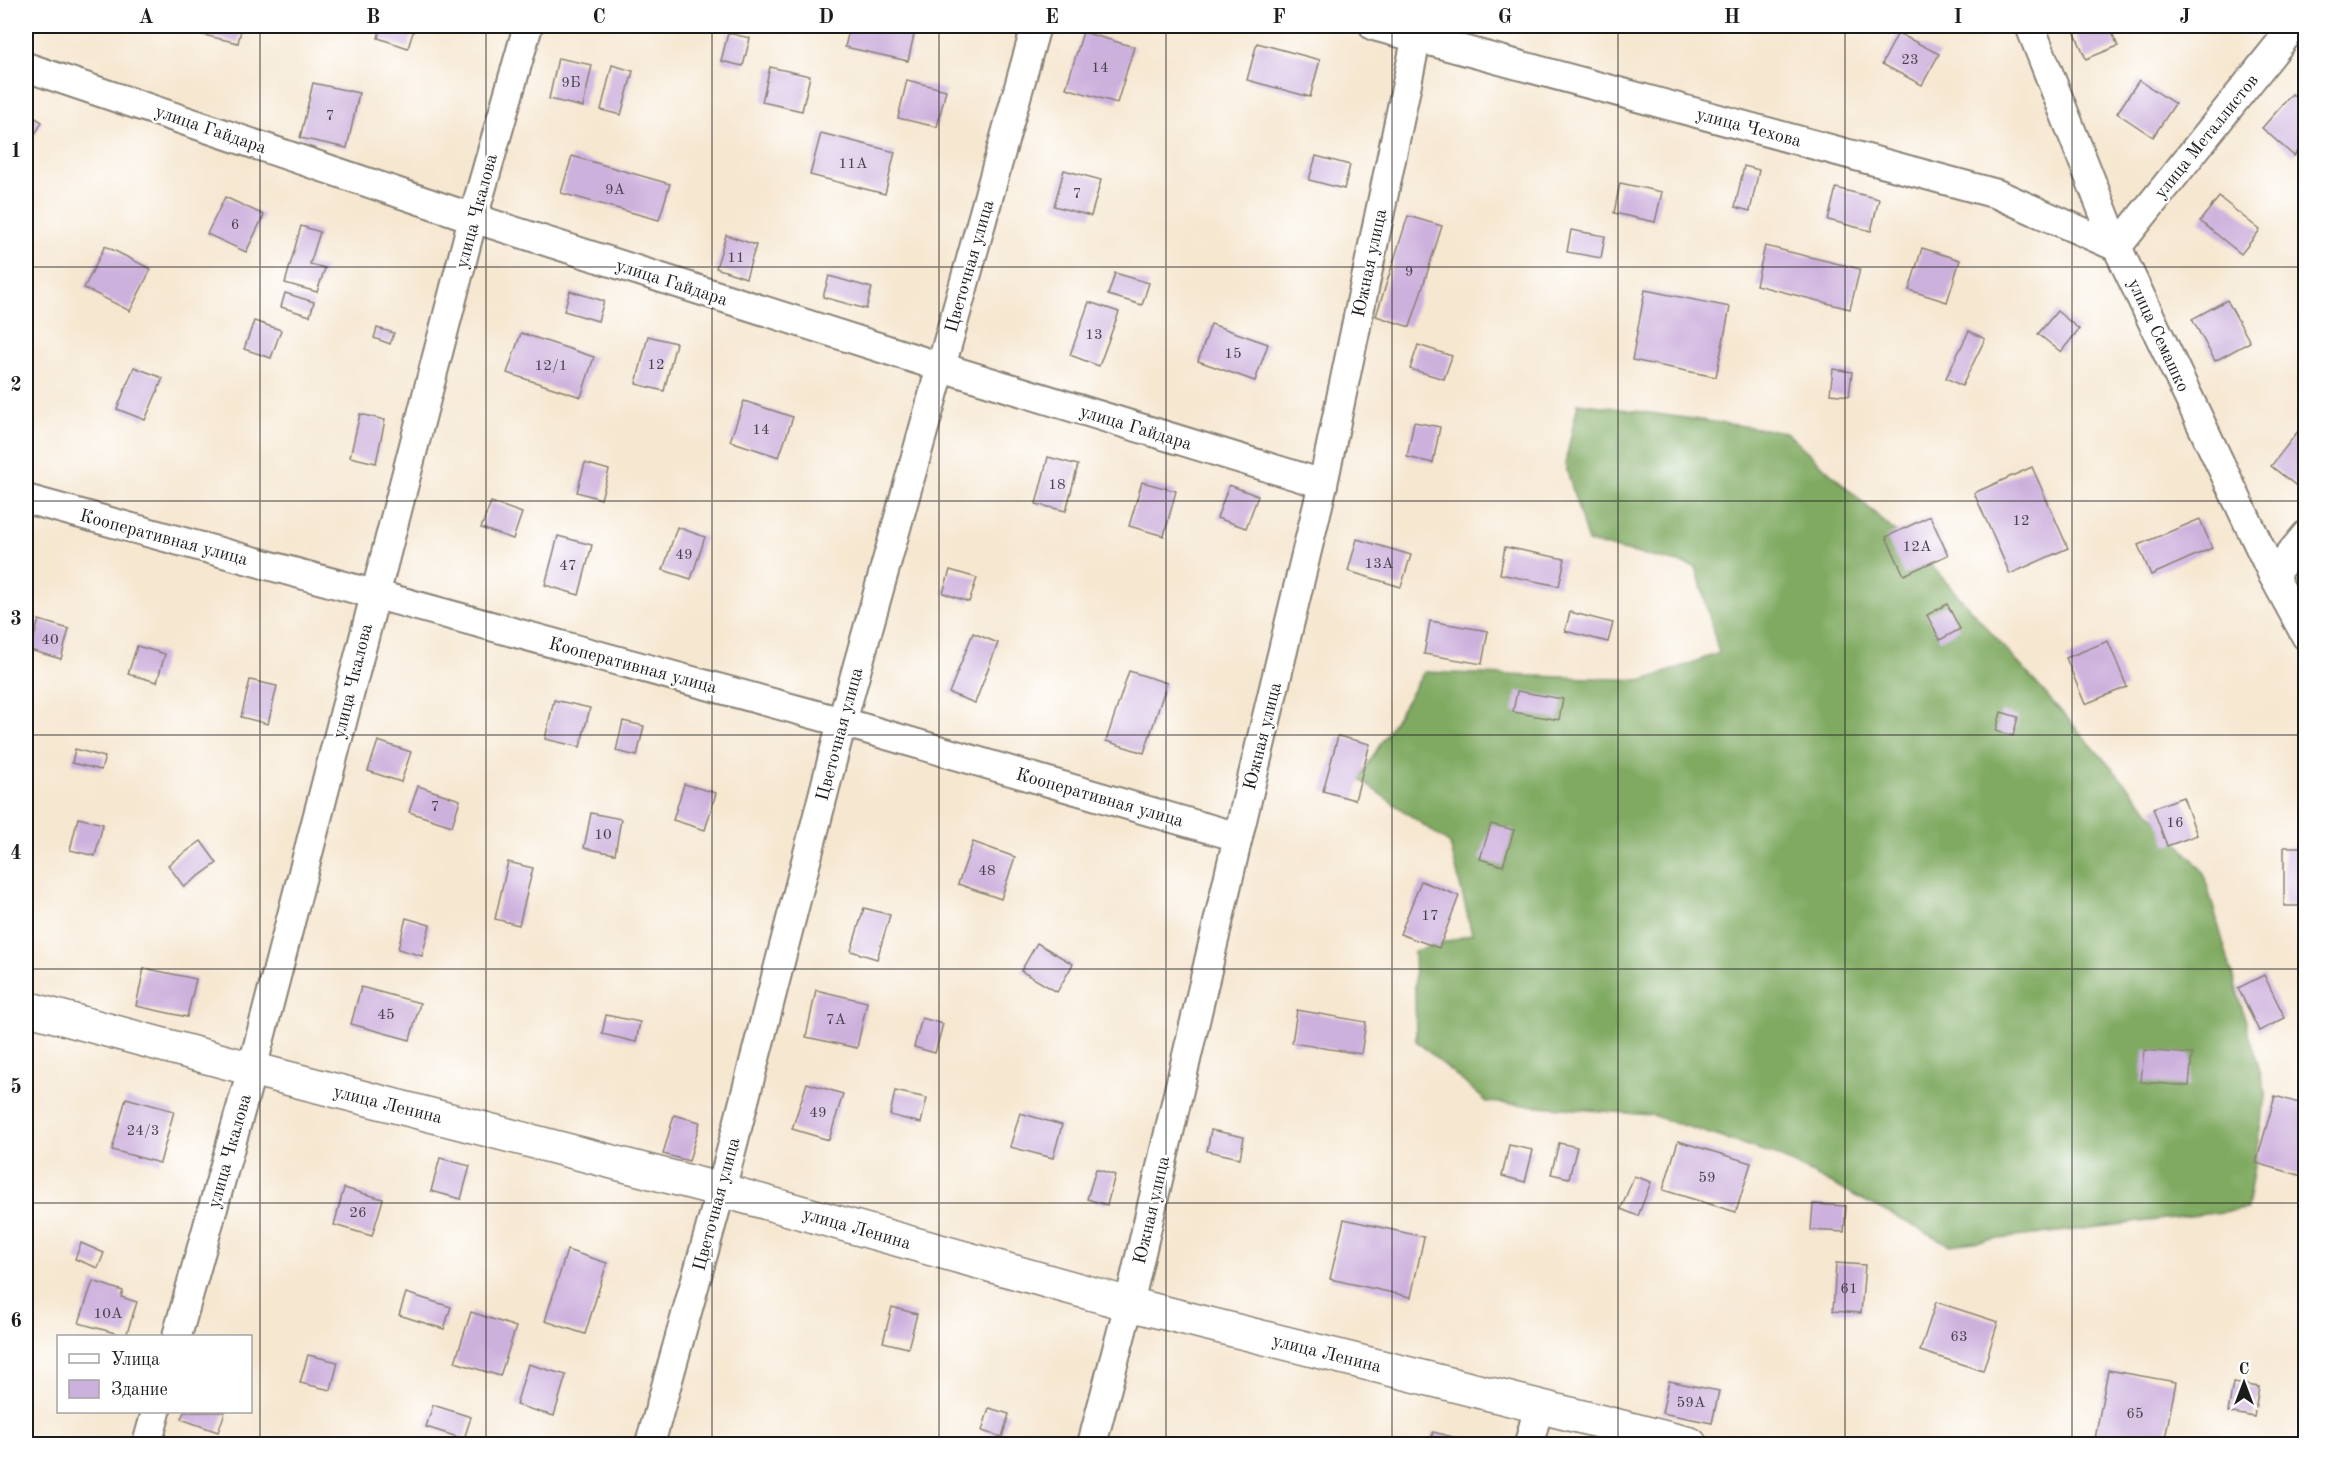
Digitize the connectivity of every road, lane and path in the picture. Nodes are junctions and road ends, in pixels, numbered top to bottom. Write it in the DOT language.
graph roads {
  1 [pos="528,26"];
  2 [pos="1036,26"];
  3 [pos="1374,26"];
  4 [pos="2030,26"];
  5 [pos="2294,26"];
  6 [pos="1417,31"];
  7 [pos="26,67"];
  8 [pos="473,218"];
  9 [pos="2117,247"];
  10 [pos="941,367"];
  11 [pos="1323,484"];
  12 [pos="26,499"];
  13 [pos="2306,535"];
  14 [pos="2273,576"];
  15 [pos="374,593"];
  16 [pos="2306,636"];
  17 [pos="842,722"];
  18 [pos="1238,837"];
  19 [pos="26,1008"];
  20 [pos="252,1069"];
  21 [pos="721,1190"];
  22 [pos="1129,1304"];
  23 [pos="177,1335"];
  24 [pos="1539,1405"];
  25 [pos="156,1413"];
  26 [pos="147,1444"];
  27 [pos="650,1444"];
  28 [pos="1092,1444"];
  29 [pos="1529,1444"];
  30 [pos="1690,1444"];
  1 -- 8 [label="street, улица Чкалова"];
  2 -- 10 [label="street, Цветочная улица"];
  3 -- 6 [label="street, улица Чехова"];
  4 -- 9 [label="street, улица Семашко"];
  5 -- 9 [label="street, улица Металлистов"];
  6 -- 9 [label="street, улица Чехова"];
  6 -- 11 [label="street, Южная улица"];
  7 -- 8 [label="street, улица Гайдара"];
  8 -- 10 [label="street, улица Гайдара"];
  8 -- 15 [label="street, улица Чкалова"];
  9 -- 14 [label="street, улица Семашко"];
  10 -- 11 [label="street, улица Гайдара"];
  10 -- 17 [label="street, Цветочная улица"];
  11 -- 18 [label="street, Южная улица"];
  12 -- 15 [label="street, Кооперативная улица"];
  13 -- 14 [label="street"];
  14 -- 16 [label="street, улица Семашко"];
  15 -- 17 [label="street, Кооперативная улица"];
  15 -- 20 [label="street, улица Чкалова"];
  17 -- 18 [label="street, Кооперативная улица"];
  17 -- 21 [label="street, Цветочная улица"];
  18 -- 22 [label="street, Южная улица"];
  19 -- 20 [label="street, улица Ленина"];
  20 -- 21 [label="street, улица Ленина"];
  20 -- 23 [label="street, улица Чкалова"];
  21 -- 22 [label="street, улица Ленина"];
  21 -- 27 [label="street, Цветочная улица"];
  22 -- 24 [label="street, улица Ленина"];
  22 -- 28 [label="street, Южная улица"];
  24 -- 29 [label="street"];
  24 -- 30 [label="street, улица Ленина"];
  25 -- 26 [label="street"];
}
